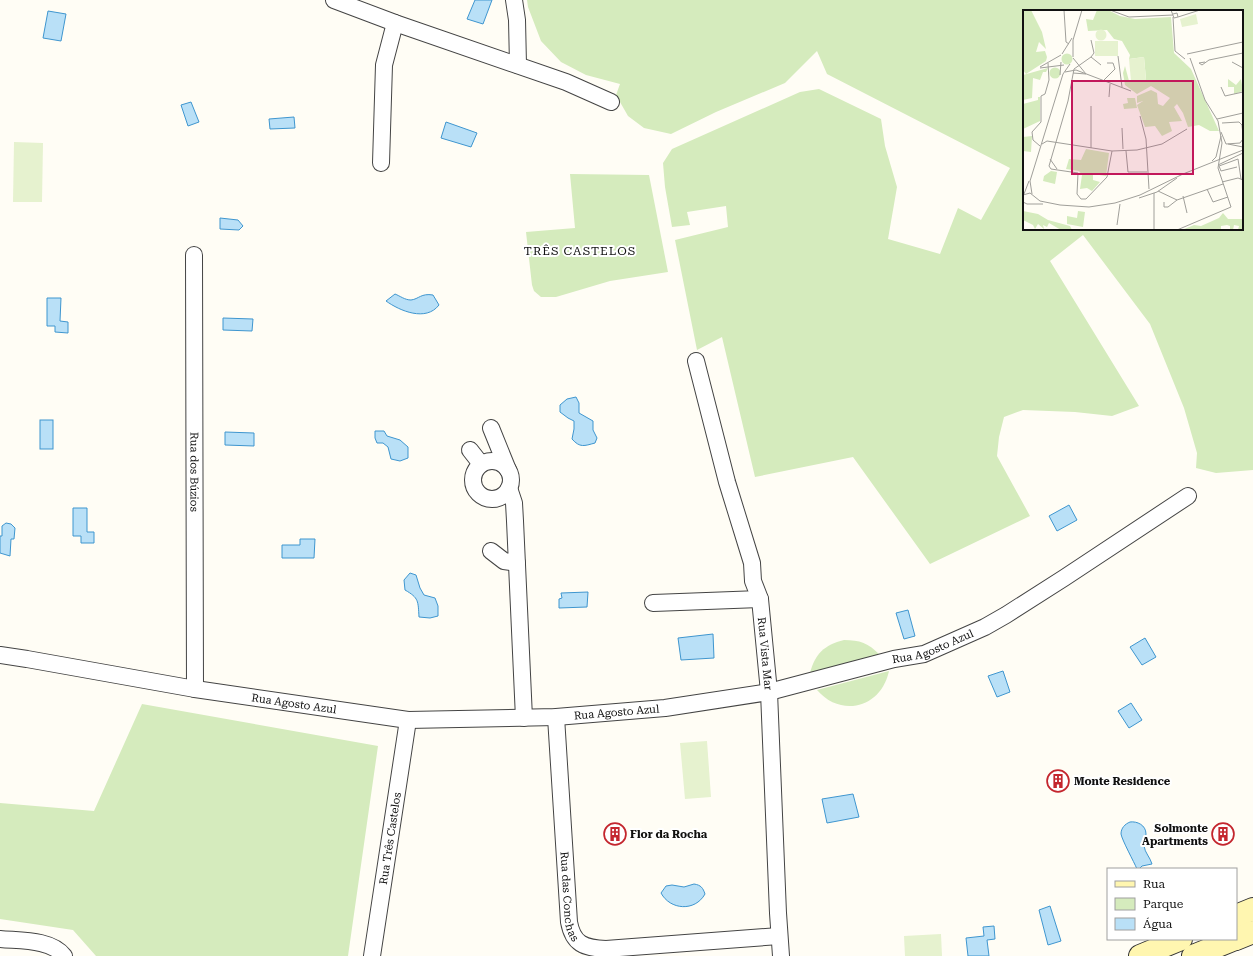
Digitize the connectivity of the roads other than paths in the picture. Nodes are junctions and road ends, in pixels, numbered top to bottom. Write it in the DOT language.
graph roads {
  1 [pos="334,0"];
  2 [pos="514,0"];
  3 [pos="395,23"];
  4 [pos="518,65"];
  5 [pos="611,102"];
  6 [pos="381,163"];
  7 [pos="194,255"];
  8 [pos="696,361"];
  9 [pos="491,428"];
  10 [pos="470,450"];
  11 [pos="481,464"];
  12 [pos="509,471"];
  13 [pos="509,488"];
  14 [pos="1188,496"];
  15 [pos="491,551"];
  16 [pos="517,563"];
  17 [pos="760,599"];
  18 [pos="653,603"];
  19 [pos="0,655"];
  20 [pos="195,688"];
  21 [pos="769,692"];
  22 [pos="524,711"];
  23 [pos="556,717"];
  24 [pos="408,720"];
  25 [pos="1253,909"];
  26 [pos="1237,916"];
  27 [pos="1253,932"];
  28 [pos="779,936"];
  29 [pos="0,939"];
  30 [pos="1237,939"];
  31 [pos="1179,940"];
  32 [pos="1233,940"];
  33 [pos="64,956"];
  34 [pos="372,956"];
  35 [pos="781,956"];
  36 [pos="1140,956"];
  37 [pos="1193,956"];
  1 -- 3 [label="street"];
  2 -- 4 [label="street"];
  3 -- 4 [label="street"];
  3 -- 6 [label="street"];
  4 -- 5 [label="street"];
  7 -- 20 [label="street, Rua dos Búzios"];
  8 -- 17 [label="street, Rua Vista Mar"];
  9 -- 12 [label="street"];
  10 -- 11 [label="street"];
  11 -- 12 [label="street"];
  11 -- 13 [label="street"];
  12 -- 13 [label="street"];
  13 -- 16 [label="street"];
  14 -- 21 [label="street, Rua Agosto Azul"];
  15 -- 16 [label="street"];
  16 -- 22 [label="street"];
  17 -- 18 [label="street"];
  17 -- 21 [label="street, Rua Vista Mar"];
  19 -- 20 [label="street, Rua Agosto Azul"];
  20 -- 24 [label="street, Rua Agosto Azul"];
  21 -- 23 [label="street, Rua Agosto Azul"];
  21 -- 28 [label="street, Rua Vista Mar"];
  22 -- 23 [label="street, Rua Agosto Azul"];
  22 -- 24 [label="street, Rua Agosto Azul"];
  23 -- 28 [label="street, Rua das Conchas"];
  24 -- 34 [label="street, Rua Três Castelos"];
  25 -- 26 [label="main road"];
  27 -- 30 [label="main road"];
  28 -- 35 [label="street, Rua Vista Mar"];
  29 -- 33 [label="street"];
  31 -- 36 [label="main road"];
  32 -- 37 [label="main road"];
}
